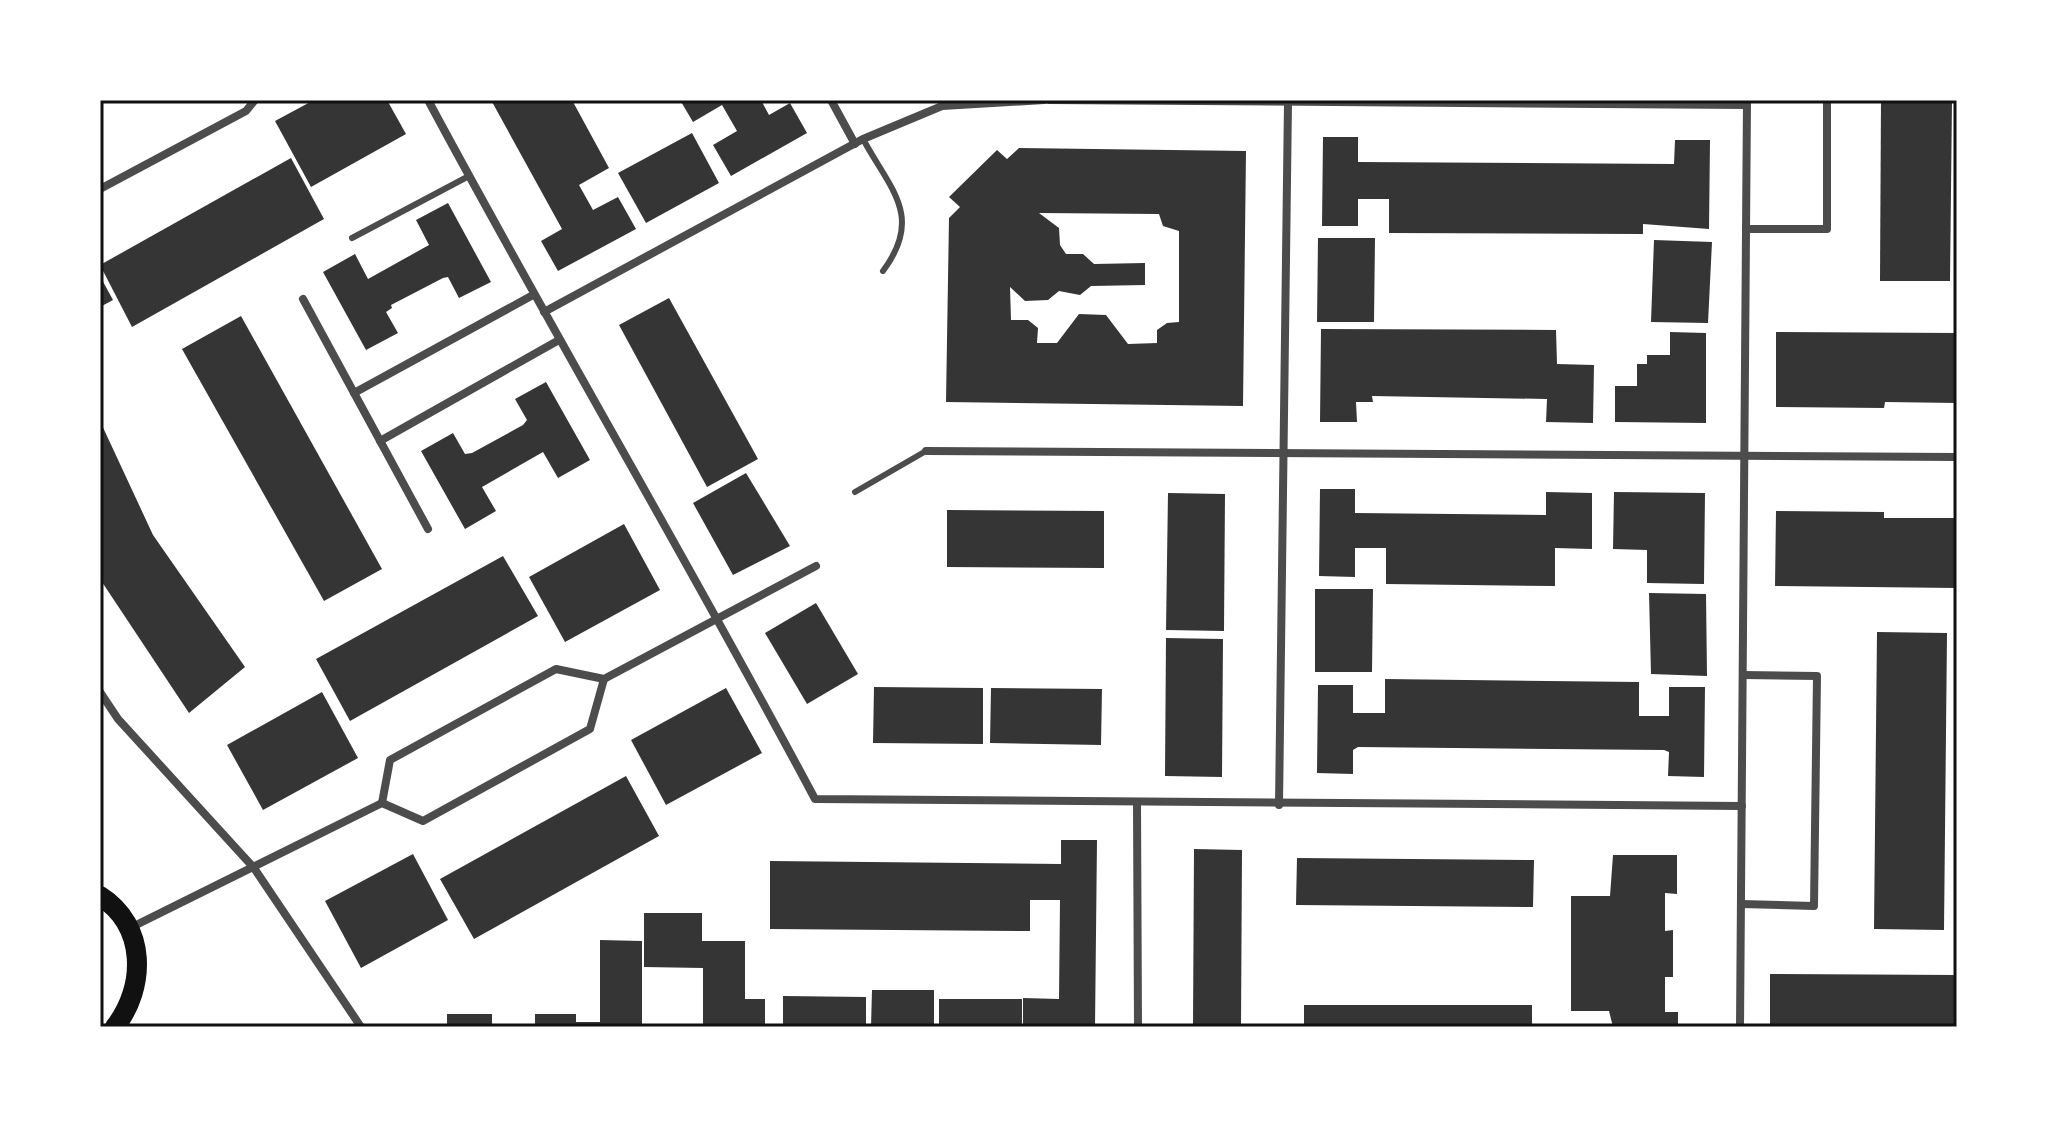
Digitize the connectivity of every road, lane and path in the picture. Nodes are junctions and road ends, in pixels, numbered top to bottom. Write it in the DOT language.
graph roads {
  1 [pos="255,100"];
  2 [pos="428,100"];
  3 [pos="831,100"];
  4 [pos="1046,100"];
  5 [pos="1827,100"];
  6 [pos="1288,102"];
  7 [pos="1747,103"];
  8 [pos="859,141"];
  9 [pos="469,176"];
  10 [pos="100,189"];
  11 [pos="1746,229"];
  12 [pos="352,238"];
  13 [pos="883,271"];
  14 [pos="533,295"];
  15 [pos="303,299"];
  16 [pos="544,312"];
  17 [pos="559,340"];
  18 [pos="354,393"];
  19 [pos="380,441"];
  20 [pos="926,451"];
  21 [pos="1286,452"];
  22 [pos="1745,455"];
  23 [pos="1957,457"];
  24 [pos="855,492"];
  25 [pos="428,529"];
  26 [pos="816,566"];
  27 [pos="718,617"];
  28 [pos="1743,675"];
  29 [pos="604,679"];
  30 [pos="100,692"];
  31 [pos="382,803"];
  32 [pos="1137,803"];
  33 [pos="1279,805"];
  34 [pos="1742,806"];
  35 [pos="254,868"];
  36 [pos="100,896"];
  37 [pos="1741,904"];
  38 [pos="130,929"];
  39 [pos="115,1027"];
  40 [pos="361,1027"];
  41 [pos="1138,1027"];
  42 [pos="1740,1027"];
  1 -- 10 [label="street"];
  2 -- 9 [label="street"];
  3 -- 8 [label="street"];
  4 -- 6 [label="street"];
  4 -- 8 [label="street"];
  5 -- 11 [label="street"];
  6 -- 7 [label="street"];
  6 -- 21 [label="street"];
  7 -- 11 [label="street"];
  8 -- 13 [label="lane"];
  8 -- 16 [label="street"];
  9 -- 12 [label="lane"];
  9 -- 14 [label="street"];
  11 -- 22 [label="street"];
  14 -- 16 [label="street"];
  14 -- 18 [label="street"];
  15 -- 18 [label="street"];
  16 -- 17 [label="street"];
  17 -- 19 [label="street"];
  17 -- 27 [label="street"];
  18 -- 19 [label="street"];
  19 -- 25 [label="street"];
  20 -- 21 [label="street"];
  20 -- 24 [label="lane"];
  21 -- 22 [label="street"];
  21 -- 33 [label="street"];
  22 -- 23 [label="street"];
  22 -- 28 [label="street"];
  26 -- 27 [label="street"];
  27 -- 29 [label="street"];
  27 -- 32 [label="street"];
  28 -- 34 [label="street"];
  28 -- 37 [label="street"];
  29 -- 31 [label="street"];
  29 -- 31 [label="street"];
  30 -- 35 [label="street"];
  31 -- 35 [label="street"];
  32 -- 33 [label="street"];
  32 -- 41 [label="street"];
  33 -- 34 [label="street"];
  34 -- 37 [label="street"];
  35 -- 38 [label="street"];
  35 -- 40 [label="street"];
  36 -- 38 [label="main road"];
  37 -- 42 [label="street"];
  38 -- 39 [label="main road"];
}
